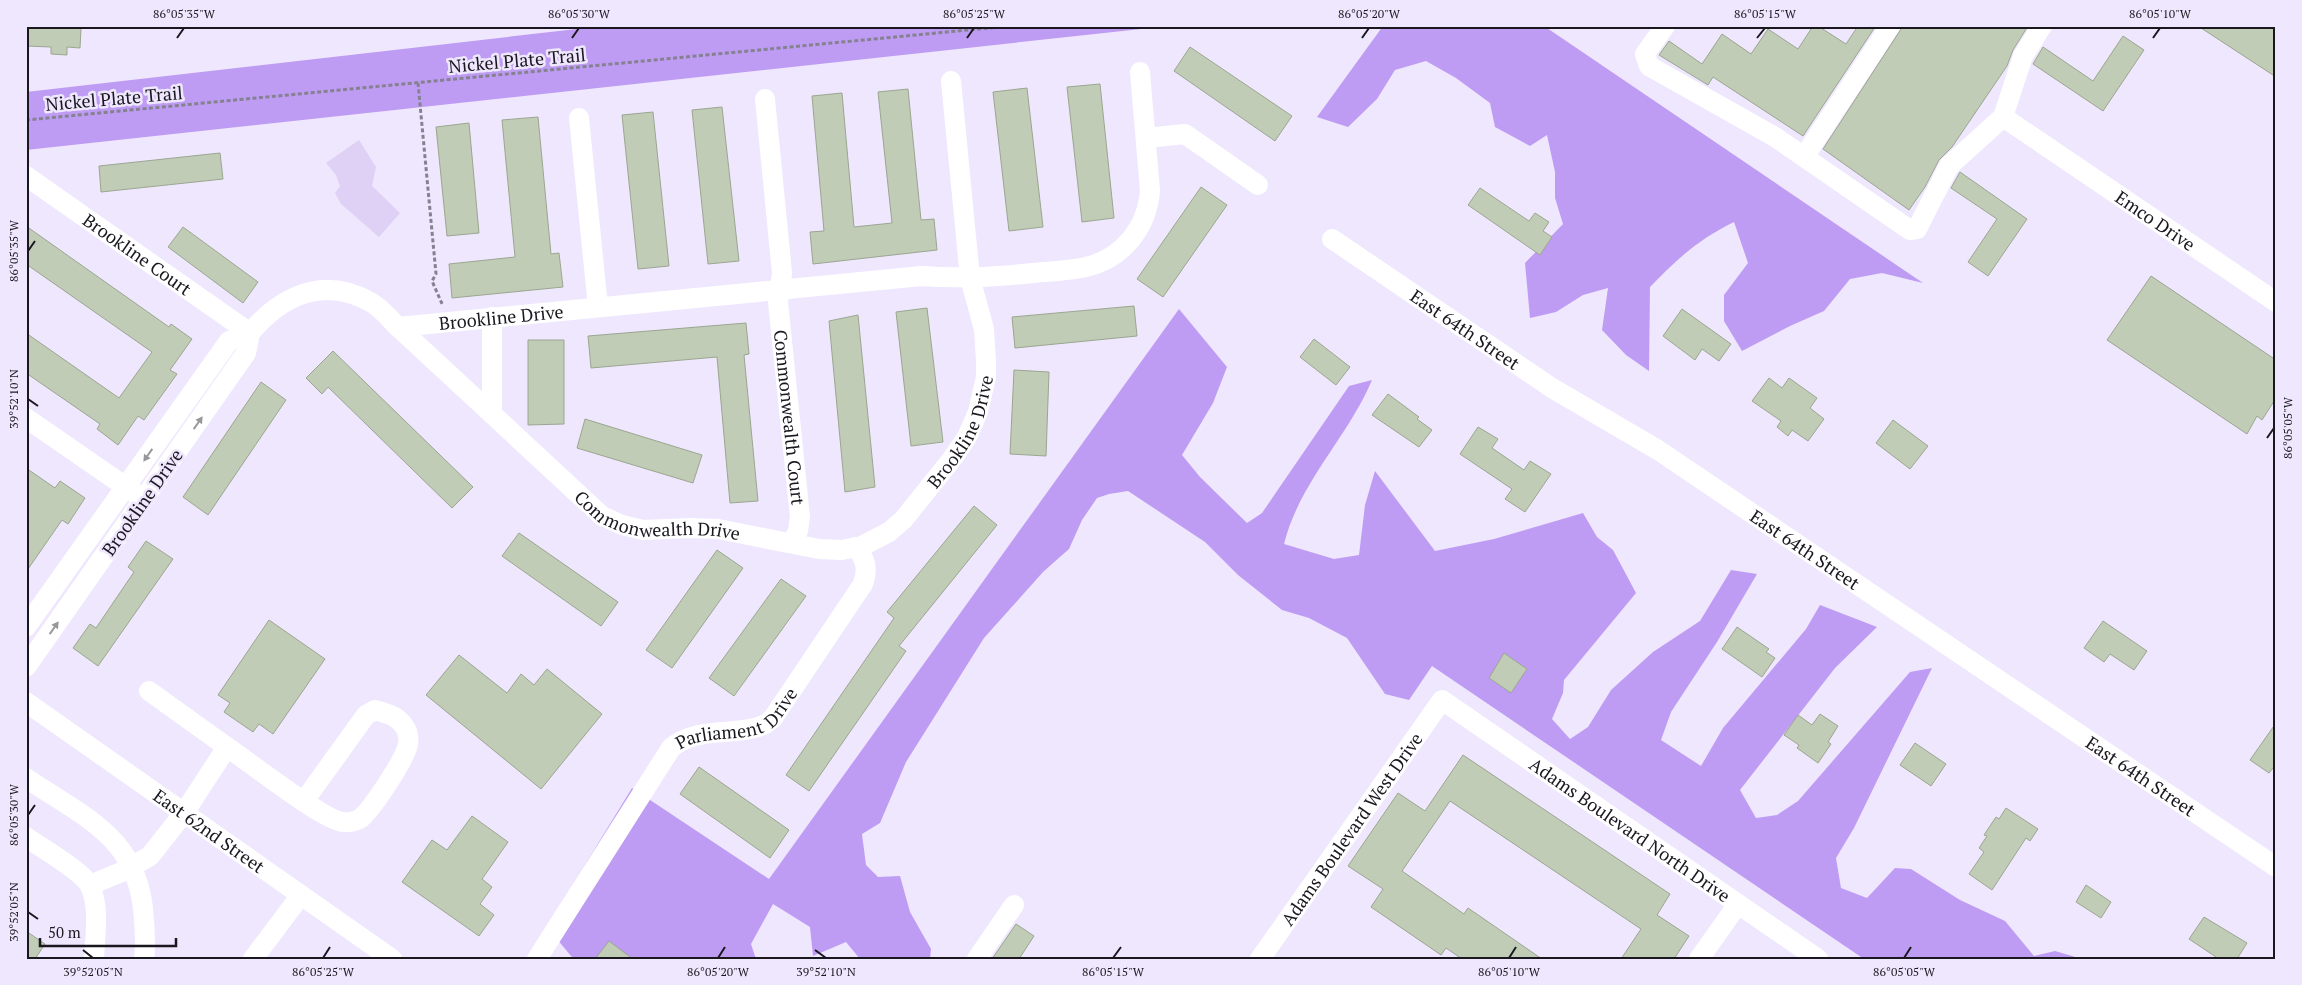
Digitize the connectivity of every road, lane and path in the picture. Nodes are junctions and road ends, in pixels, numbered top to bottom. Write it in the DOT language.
graph roads {
  1 [pos="1010,26"];
  2 [pos="1665,26"];
  3 [pos="1890,26"];
  4 [pos="2042,26"];
  5 [pos="1140,72"];
  6 [pos="951,80"];
  7 [pos="418,83"];
  8 [pos="766,99"];
  9 [pos="2003,117"];
  10 [pos="579,118"];
  11 [pos="26,120"];
  12 [pos="1146,138"];
  13 [pos="1804,157"];
  14 [pos="26,176"];
  15 [pos="1258,185"];
  16 [pos="1332,239"];
  17 [pos="970,278"];
  18 [pos="780,290"];
  19 [pos="2276,302"];
  20 [pos="598,307"];
  21 [pos="492,317"];
  22 [pos="450,322"];
  23 [pos="398,327"];
  24 [pos="250,333"];
  25 [pos="492,414"];
  26 [pos="26,418"];
  27 [pos="126,487"];
  28 [pos="144,500"];
  29 [pos="792,543"];
  30 [pos="856,547"];
  31 [pos="26,627"];
  32 [pos="26,667"];
  33 [pos="149,692"];
  34 [pos="1442,700"];
  35 [pos="26,702"];
  36 [pos="227,747"];
  37 [pos="26,778"];
  38 [pos="304,801"];
  39 [pos="184,813"];
  40 [pos="26,837"];
  41 [pos="133,866"];
  42 [pos="2276,867"];
  43 [pos="90,885"];
  44 [pos="301,895"];
  45 [pos="1738,904"];
  46 [pos="1014,905"];
  47 [pos="94,959"];
  48 [pos="144,959"];
  49 [pos="253,959"];
  50 [pos="392,959"];
  51 [pos="537,959"];
  52 [pos="977,959"];
  53 [pos="1260,959"];
  54 [pos="1699,959"];
  55 [pos="1818,959"];
  1 -- 7 [label="path, Nickel Plate Trail"];
  2 -- 13 [label="street"];
  3 -- 13 [label="street"];
  4 -- 9 [label="street"];
  5 -- 12 [label="street, Brookline Drive"];
  6 -- 17 [label="street"];
  7 -- 11 [label="path, Nickel Plate Trail"];
  7 -- 22 [label="path"];
  8 -- 18 [label="street"];
  9 -- 13 [label="street"];
  9 -- 19 [label="street, Emco Drive"];
  10 -- 20 [label="street"];
  12 -- 15 [label="street"];
  12 -- 17 [label="street, Brookline Drive"];
  14 -- 24 [label="street, Brookline Court"];
  16 -- 42 [label="street, East 64th Street"];
  17 -- 18 [label="street, Brookline Drive"];
  17 -- 30 [label="street, Brookline Drive"];
  18 -- 20 [label="street, Brookline Drive"];
  18 -- 29 [label="street, Commonwealth Court"];
  20 -- 21 [label="street, Brookline Drive"];
  21 -- 22 [label="street, Brookline Drive"];
  21 -- 25 [label="street"];
  22 -- 23 [label="street, Brookline Drive"];
  23 -- 24 [label="street, Brookline Drive"];
  23 -- 25 [label="street, Commonwealth Drive"];
  24 -- 27 [label="street, Brookline Drive, one-way"];
  28 -- 24 [label="street, Brookline Drive, one-way"];
  25 -- 29 [label="street, Commonwealth Drive"];
  26 -- 27 [label="street"];
  27 -- 28 [label="street"];
  27 -- 31 [label="street, Brookline Drive"];
  32 -- 28 [label="street, Brookline Drive, one-way"];
  29 -- 30 [label="street, Commonwealth Drive"];
  30 -- 51 [label="street, Parliament Drive"];
  33 -- 36 [label="street"];
  34 -- 45 [label="street, Adams Boulevard North Drive"];
  34 -- 53 [label="street, Adams Boulevard West Drive"];
  35 -- 39 [label="street, East 62nd Street"];
  36 -- 38 [label="street"];
  36 -- 39 [label="street"];
  37 -- 41 [label="street"];
  38 -- 38 [label="street"];
  39 -- 41 [label="street"];
  39 -- 44 [label="street, East 62nd Street"];
  40 -- 43 [label="street"];
  41 -- 43 [label="street"];
  41 -- 48 [label="street"];
  43 -- 47 [label="street"];
  44 -- 49 [label="street"];
  44 -- 50 [label="street, East 62nd Street"];
  45 -- 54 [label="street"];
  45 -- 55 [label="street, Adams Boulevard North Drive"];
  46 -- 52 [label="street"];
}
